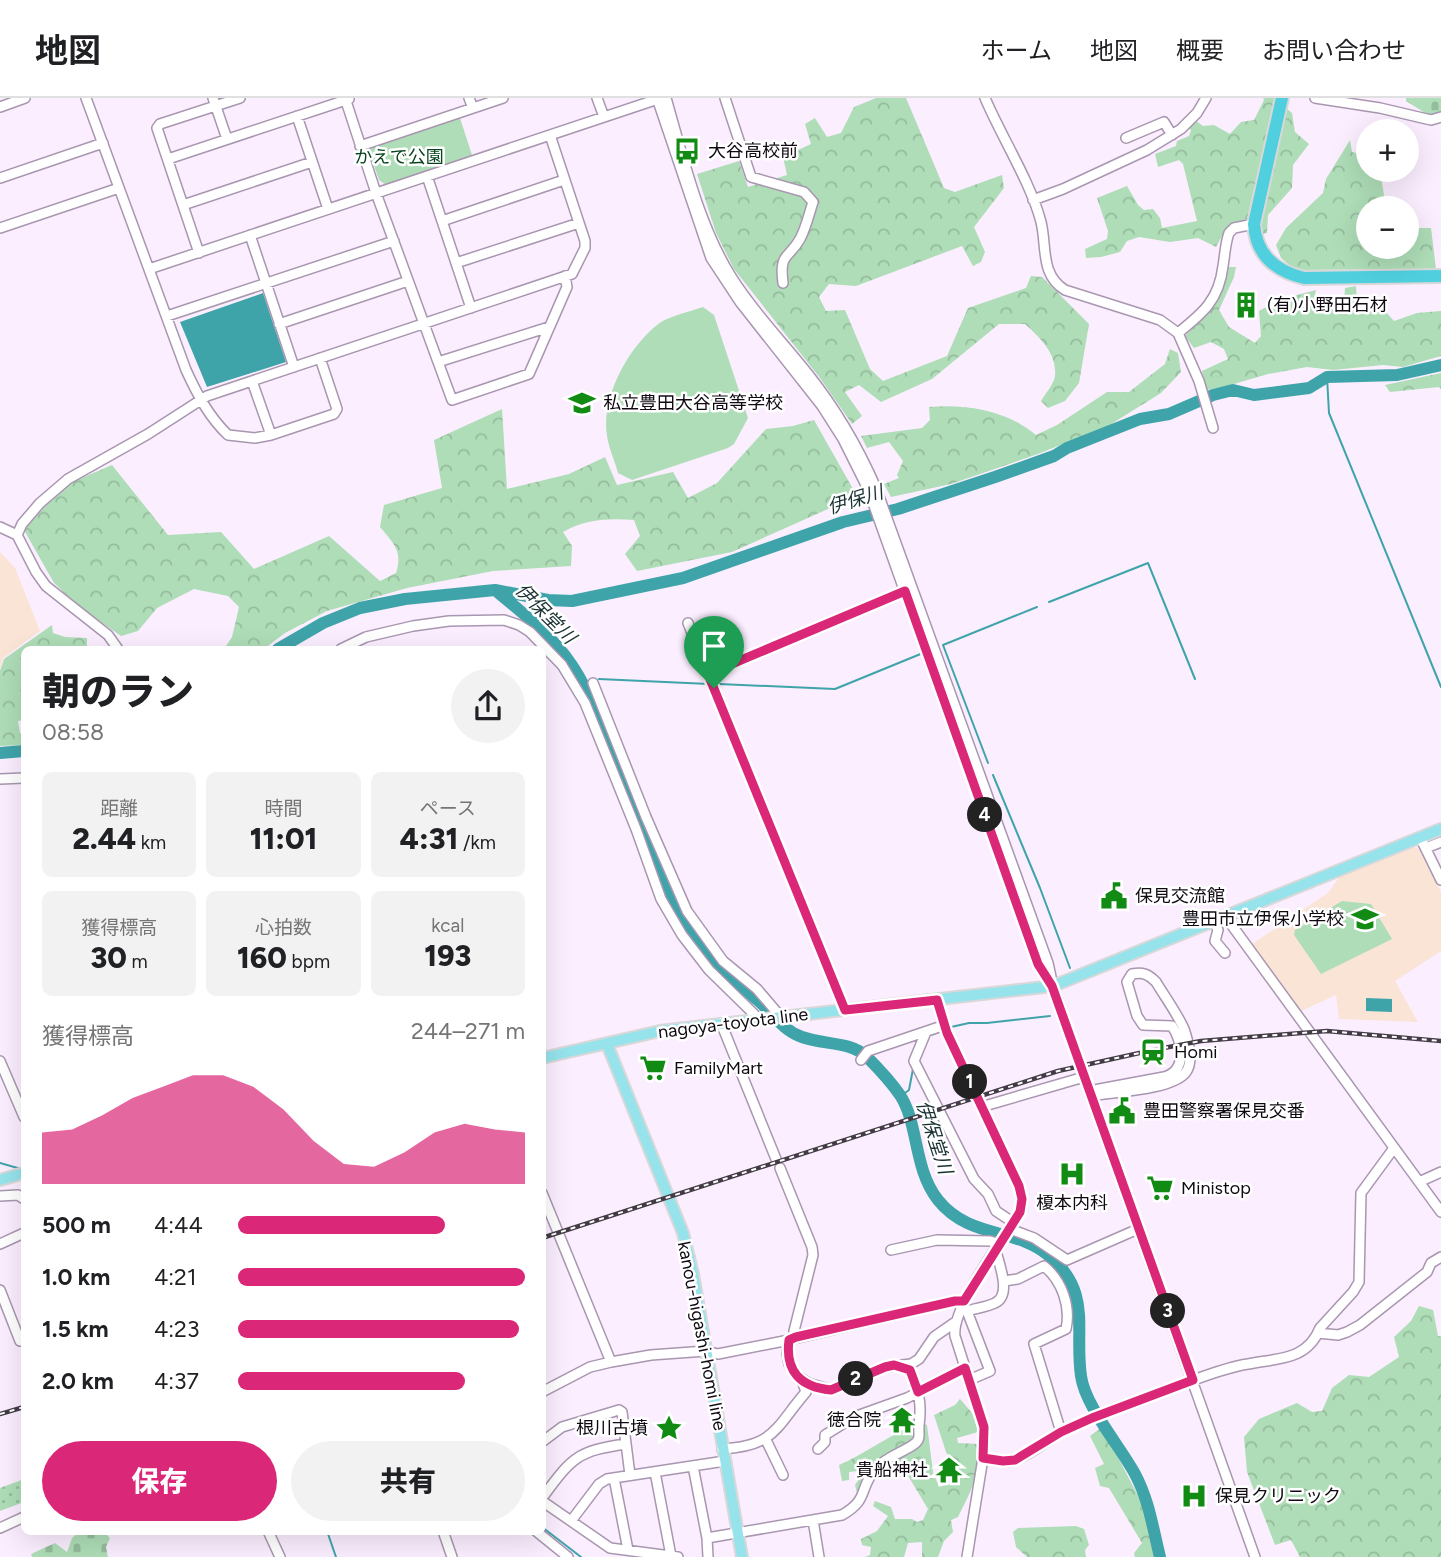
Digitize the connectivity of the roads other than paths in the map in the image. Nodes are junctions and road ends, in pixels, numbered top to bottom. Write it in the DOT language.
graph roads {
  1 [pos="25,98"];
  2 [pos="86,98"];
  3 [pos="240,98"];
  4 [pos="469,98"];
  5 [pos="503,98"];
  6 [pos="597,98"];
  7 [pos="660,98"];
  8 [pos="724,98"];
  9 [pos="985,98"];
  10 [pos="1206,98"];
  11 [pos="1282,98"];
  12 [pos="1315,98"];
  13 [pos="347,99"];
  14 [pos="214,102"];
  15 [pos="0,107"];
  16 [pos="472,108"];
  17 [pos="297,116"];
  18 [pos="604,117"];
  19 [pos="1441,117"];
  20 [pos="550,135"];
  21 [pos="1172,135"];
  22 [pos="1126,138"];
  23 [pos="226,139"];
  24 [pos="103,144"];
  25 [pos="360,146"];
  26 [pos="168,159"];
  27 [pos="312,162"];
  28 [pos="427,176"];
  29 [pos="0,178"];
  30 [pos="564,180"];
  31 [pos="119,188"];
  32 [pos="376,194"];
  33 [pos="1033,200"];
  34 [pos="183,205"];
  35 [pos="328,209"];
  36 [pos="442,221"];
  37 [pos="579,222"];
  38 [pos="1254,224"];
  39 [pos="0,228"];
  40 [pos="250,235"];
  41 [pos="394,242"];
  42 [pos="199,253"];
  43 [pos="456,263"];
  44 [pos="149,269"];
  45 [pos="565,276"];
  46 [pos="1441,276"];
  47 [pos="408,281"];
  48 [pos="266,283"];
  49 [pos="783,283"];
  50 [pos="471,308"];
  51 [pos="167,316"];
  52 [pos="424,323"];
  53 [pos="279,324"];
  54 [pos="549,327"];
  55 [pos="1178,333"];
  56 [pos="320,358"];
  57 [pos="438,362"];
  58 [pos="294,367"];
  59 [pos="253,381"];
  60 [pos="201,400"];
  61 [pos="1213,426"];
  62 [pos="271,435"];
  63 [pos="0,527"];
  64 [pos="888,533"];
  65 [pos="17,535"];
  66 [pos="905,591"];
  67 [pos="688,623"];
  68 [pos="116,646"];
  69 [pos="347,646"];
  70 [pos="544,646"];
  71 [pos="546,648"];
  72 [pos="708,674"];
  73 [pos="593,683"];
  74 [pos="21,778"];
  75 [pos="0,779"];
  76 [pos="1441,829"];
  77 [pos="1423,842"];
  78 [pos="1441,842"];
  79 [pos="1441,880"];
  80 [pos="1219,918"];
  81 [pos="1225,953"];
  82 [pos="1052,986"];
  83 [pos="937,1000"];
  84 [pos="845,1010"];
  85 [pos="771,1017"];
  86 [pos="721,1023"];
  87 [pos="945,1028"];
  88 [pos="926,1032"];
  89 [pos="607,1044"];
  90 [pos="546,1057"];
  91 [pos="861,1060"];
  92 [pos="0,1061"];
  93 [pos="1084,1077"];
  94 [pos="1090,1093"];
  95 [pos="981,1107"];
  96 [pos="21,1110"];
  97 [pos="1394,1148"];
  98 [pos="776,1159"];
  99 [pos="780,1168"];
  100 [pos="1441,1172"];
  101 [pos="21,1174"];
  102 [pos="4,1179"];
  103 [pos="1419,1182"];
  104 [pos="0,1196"];
  105 [pos="21,1197"];
  106 [pos="546,1202"];
  107 [pos="1441,1212"];
  108 [pos="1138,1229"];
  109 [pos="21,1234"];
  110 [pos="1005,1237"];
  111 [pos="0,1244"];
  112 [pos="891,1250"];
  113 [pos="1441,1257"];
  114 [pos="1429,1266"];
  115 [pos="1441,1269"];
  116 [pos="1004,1281"];
  117 [pos="0,1290"];
  118 [pos="964,1301"];
  119 [pos="954,1323"];
  120 [pos="1318,1333"];
  121 [pos="793,1338"];
  122 [pos="20,1341"];
  123 [pos="706,1350"];
  124 [pos="611,1363"];
  125 [pos="894,1365"];
  126 [pos="965,1368"];
  127 [pos="802,1380"];
  128 [pos="969,1380"];
  129 [pos="1193,1380"];
  130 [pos="546,1390"];
  131 [pos="918,1392"];
  132 [pos="1061,1432"];
  133 [pos="546,1439"];
  134 [pos="766,1440"];
  135 [pos="626,1444"];
  136 [pos="722,1449"];
  137 [pos="818,1449"];
  138 [pos="983,1458"];
  139 [pos="725,1461"];
  140 [pos="693,1466"];
  141 [pos="654,1472"];
  142 [pos="630,1475"];
  143 [pos="783,1475"];
  144 [pos="614,1478"];
  145 [pos="546,1494"];
  146 [pos="546,1503"];
  147 [pos="21,1518"];
  148 [pos="813,1520"];
  149 [pos="571,1521"];
  150 [pos="0,1528"];
  151 [pos="737,1532"];
  152 [pos="270,1535"];
  153 [pos="444,1535"];
  154 [pos="541,1535"];
  155 [pos="707,1538"];
  156 [pos="628,1550"];
  157 [pos="280,1557"];
  158 [pos="452,1557"];
  159 [pos="568,1557"];
  160 [pos="674,1557"];
  161 [pos="708,1557"];
  162 [pos="742,1557"];
  163 [pos="819,1557"];
  164 [pos="967,1557"];
  165 [pos="1255,1557"];
  1 -- 15 [label="street"];
  2 -- 24 [label="street"];
  3 -- 14 [label="street"];
  4 -- 16 [label="street"];
  5 -- 16 [label="street"];
  6 -- 18 [label="street"];
  7 -- 18 [label="street"];
  7 -- 64 [label="street"];
  8 -- 49 [label="street"];
  9 -- 33 [label="street"];
  10 -- 21 [label="street"];
  11 -- 38 [label="highway"];
  12 -- 19 [label="street"];
  13 -- 17 [label="street"];
  13 -- 25 [label="street"];
  14 -- 23 [label="street"];
  14 -- 26 [label="street"];
  16 -- 25 [label="street"];
  17 -- 23 [label="street"];
  17 -- 27 [label="street"];
  18 -- 20 [label="street"];
  20 -- 28 [label="street"];
  20 -- 30 [label="street"];
  21 -- 22 [label="street"];
  21 -- 33 [label="street"];
  23 -- 26 [label="street"];
  24 -- 29 [label="street"];
  24 -- 31 [label="street"];
  25 -- 32 [label="street"];
  26 -- 34 [label="street"];
  27 -- 34 [label="street"];
  27 -- 35 [label="street"];
  28 -- 32 [label="street"];
  28 -- 36 [label="street"];
  30 -- 36 [label="street"];
  30 -- 37 [label="street"];
  31 -- 39 [label="street"];
  31 -- 44 [label="street"];
  32 -- 35 [label="street"];
  32 -- 41 [label="street"];
  33 -- 55 [label="street"];
  34 -- 42 [label="street"];
  35 -- 40 [label="street"];
  36 -- 43 [label="street"];
  37 -- 43 [label="street"];
  37 -- 45 [label="street"];
  38 -- 46 [label="highway"];
  38 -- 55 [label="street"];
  40 -- 42 [label="street"];
  40 -- 48 [label="street"];
  41 -- 47 [label="street"];
  41 -- 48 [label="street"];
  42 -- 44 [label="street"];
  43 -- 50 [label="street"];
  44 -- 51 [label="street"];
  45 -- 50 [label="street"];
  45 -- 54 [label="street"];
  47 -- 52 [label="street"];
  47 -- 53 [label="street"];
  48 -- 51 [label="street"];
  48 -- 53 [label="street"];
  50 -- 52 [label="street"];
  51 -- 60 [label="street"];
  52 -- 56 [label="street"];
  52 -- 57 [label="street"];
  53 -- 58 [label="street"];
  54 -- 57 [label="street"];
  54 -- 57 [label="street"];
  55 -- 61 [label="street"];
  56 -- 58 [label="street"];
  56 -- 62 [label="street"];
  58 -- 59 [label="street"];
  59 -- 60 [label="street"];
  59 -- 62 [label="street"];
  60 -- 62 [label="street"];
  60 -- 65 [label="street"];
  63 -- 65 [label="street"];
  64 -- 66 [label="street"];
  64 -- 82 [label="street"];
  65 -- 68 [label="street"];
  66 -- 72 [label="street"];
  66 -- 82 [label="street"];
  67 -- 72 [label="street"];
  69 -- 70 [label="street"];
  71 -- 85 [label="street"];
  72 -- 84 [label="street"];
  73 -- 85 [label="street"];
  74 -- 75 [label="street"];
  76 -- 77 [label="main road, nagoya-toyota line"];
  77 -- 78 [label="street"];
  77 -- 79 [label="street"];
  77 -- 80 [label="main road, nagoya-toyota line"];
  80 -- 81 [label="street"];
  80 -- 82 [label="main road, nagoya-toyota line"];
  80 -- 97 [label="street"];
  82 -- 83 [label="main road, nagoya-toyota line"];
  82 -- 93 [label="street"];
  83 -- 84 [label="main road, nagoya-toyota line"];
  83 -- 87 [label="street"];
  84 -- 85 [label="main road, nagoya-toyota line"];
  85 -- 86 [label="main road, nagoya-toyota line"];
  86 -- 89 [label="main road, nagoya-toyota line"];
  86 -- 98 [label="street"];
  87 -- 88 [label="street"];
  87 -- 95 [label="street"];
  88 -- 91 [label="street"];
  88 -- 110 [label="street"];
  89 -- 90 [label="main road, nagoya-toyota line"];
  89 -- 123 [label="main road, kanou-higashi-homi line"];
  92 -- 96 [label="street"];
  93 -- 94 [label="street"];
  93 -- 95 [label="street"];
  94 -- 94 [label="street"];
  94 -- 108 [label="street"];
  95 -- 110 [label="street"];
  97 -- 103 [label="street"];
  97 -- 120 [label="street"];
  99 -- 121 [label="street"];
  100 -- 103 [label="street"];
  101 -- 102 [label="main road"];
  103 -- 107 [label="street"];
  104 -- 105 [label="street"];
  106 -- 124 [label="street"];
  108 -- 110 [label="street"];
  108 -- 129 [label="street"];
  109 -- 111 [label="street"];
  110 -- 112 [label="street"];
  110 -- 116 [label="street"];
  110 -- 118 [label="street"];
  113 -- 114 [label="street"];
  114 -- 115 [label="street"];
  114 -- 120 [label="street"];
  116 -- 128 [label="street"];
  116 -- 132 [label="street"];
  117 -- 122 [label="street"];
  118 -- 119 [label="street"];
  118 -- 121 [label="street"];
  119 -- 125 [label="street"];
  119 -- 126 [label="street"];
  120 -- 129 [label="street"];
  121 -- 123 [label="street"];
  121 -- 127 [label="street"];
  123 -- 124 [label="street"];
  123 -- 136 [label="main road, kanou-higashi-homi line"];
  124 -- 130 [label="street"];
  125 -- 127 [label="street"];
  125 -- 131 [label="street"];
  126 -- 128 [label="street"];
  126 -- 131 [label="street"];
  127 -- 134 [label="street"];
  128 -- 138 [label="street"];
  129 -- 132 [label="street"];
  129 -- 165 [label="street"];
  131 -- 137 [label="street"];
  131 -- 148 [label="street"];
  132 -- 138 [label="street"];
  133 -- 135 [label="street"];
  134 -- 136 [label="street"];
  134 -- 143 [label="street"];
  135 -- 142 [label="street"];
  135 -- 145 [label="street"];
  136 -- 139 [label="main road, kanou-higashi-homi line"];
  138 -- 164 [label="street"];
  139 -- 140 [label="street"];
  139 -- 151 [label="main road, kanou-higashi-homi line"];
  140 -- 141 [label="street"];
  140 -- 155 [label="street"];
  141 -- 142 [label="street"];
  141 -- 160 [label="street"];
  142 -- 144 [label="street"];
  144 -- 149 [label="street"];
  144 -- 156 [label="street"];
  146 -- 149 [label="street"];
  147 -- 150 [label="street"];
  148 -- 151 [label="street"];
  148 -- 163 [label="street"];
  149 -- 156 [label="street"];
  151 -- 155 [label="street"];
  151 -- 162 [label="main road, kanou-higashi-homi line"];
  152 -- 157 [label="street"];
  153 -- 158 [label="street"];
  154 -- 159 [label="street"];
  155 -- 161 [label="street"];
  156 -- 160 [label="street"];
}
